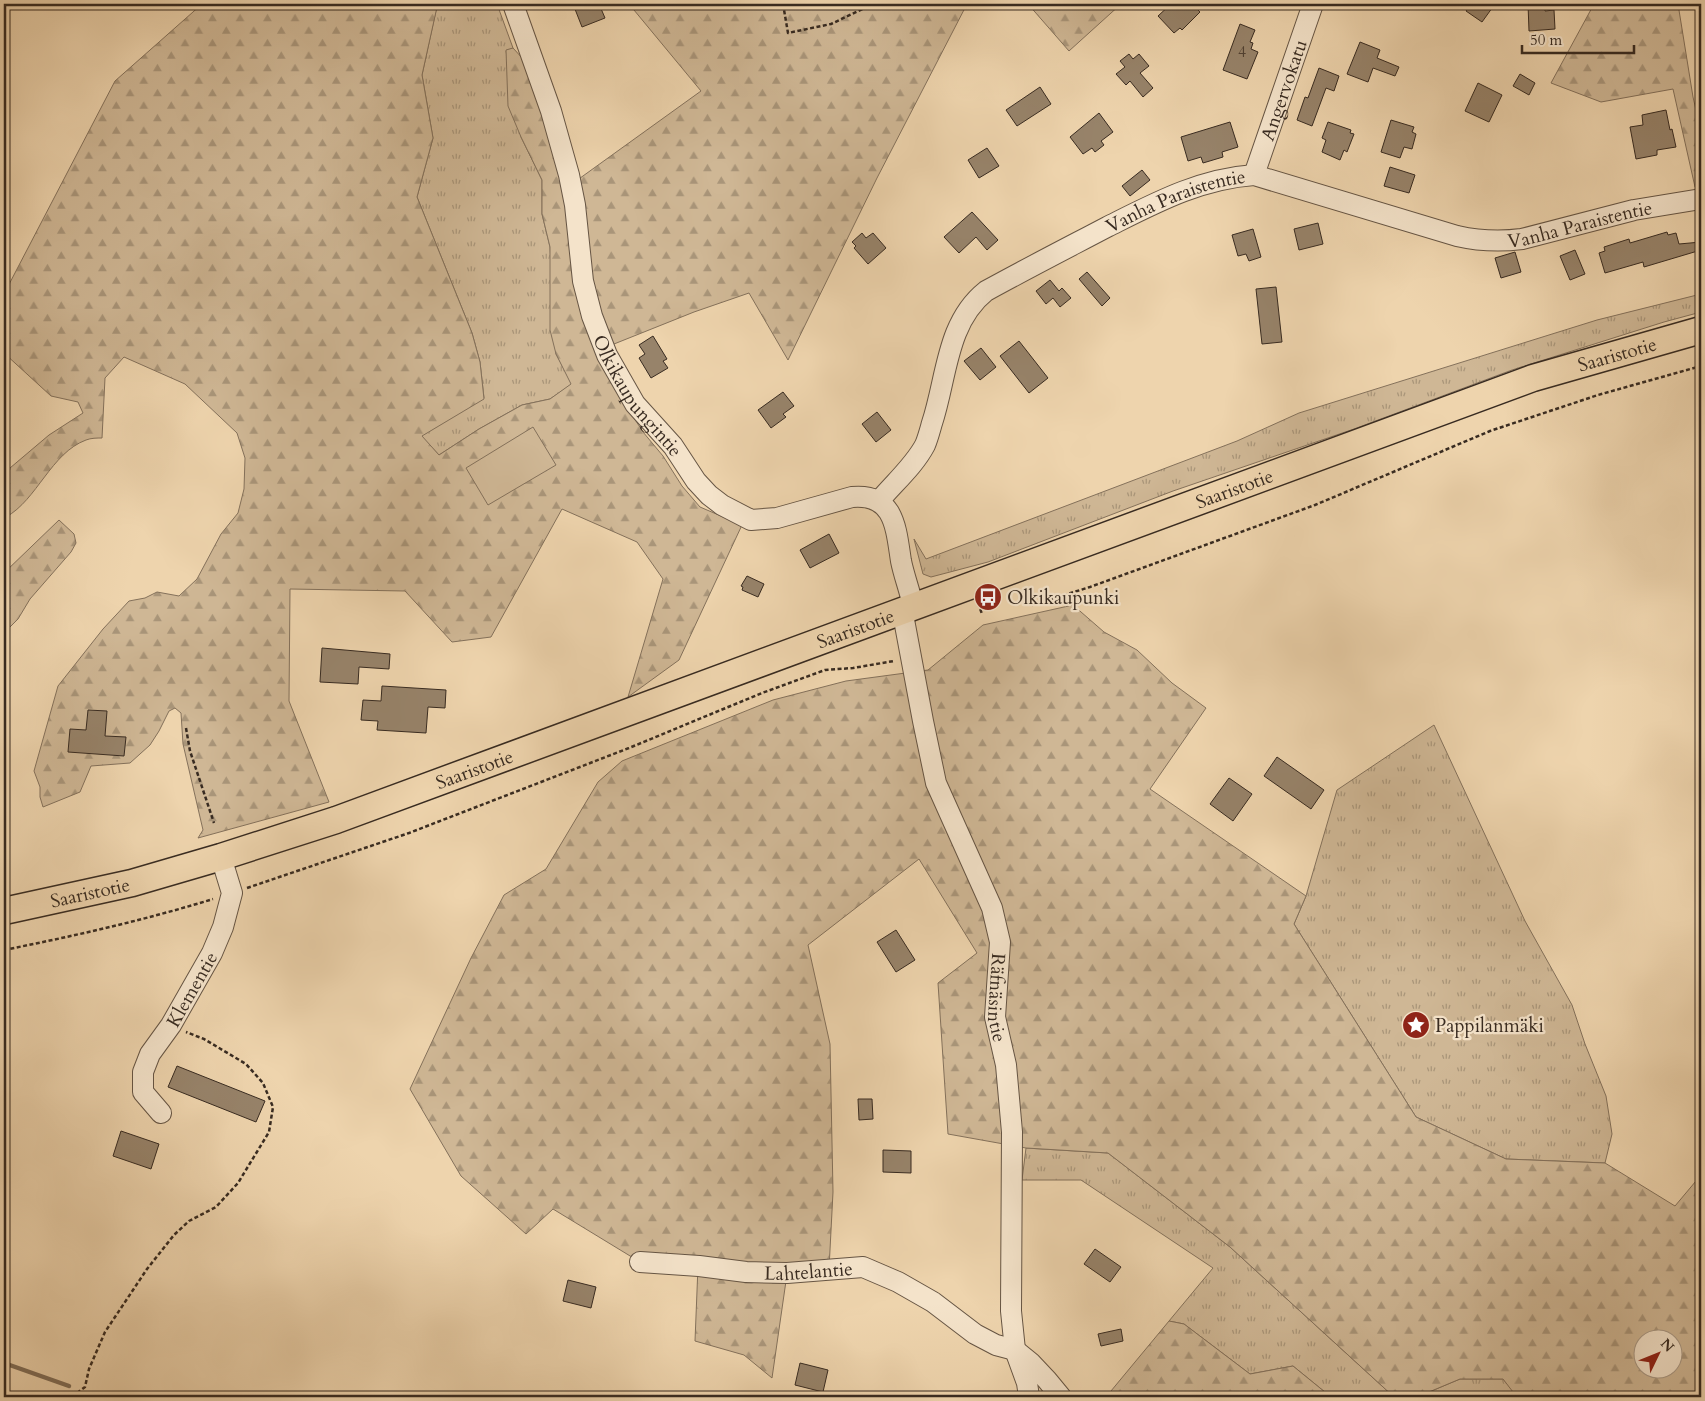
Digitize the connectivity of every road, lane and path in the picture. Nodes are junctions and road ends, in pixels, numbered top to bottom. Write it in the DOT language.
graph roads {
  1 [pos="513,4"];
  2 [pos="784,4"];
  3 [pos="873,4"];
  4 [pos="1313,4"];
  5 [pos="1254,175"];
  6 [pos="1701,199"];
  7 [pos="1701,330"];
  8 [pos="1701,366"];
  9 [pos="879,501"];
  10 [pos="1032,604"];
  11 [pos="908,608"];
  12 [pos="912,657"];
  13 [pos="186,728"];
  14 [pos="214,823"];
  15 [pos="221,857"];
  16 [pos="232,893"];
  17 [pos="4,911"];
  18 [pos="4,950"];
  19 [pos="171,1025"];
  20 [pos="161,1113"];
  21 [pos="640,1262"];
  22 [pos="1015,1350"];
  23 [pos="72,1397"];
  24 [pos="1029,1397"];
  25 [pos="1061,1397"];
  1 -- 9 [label="street, Olkikaupungintie"];
  2 -- 3 [label="path"];
  4 -- 5 [label="street, Angervokatu"];
  5 -- 6 [label="street, Vanha Paraistentie"];
  5 -- 9 [label="street, Vanha Paraistentie"];
  7 -- 11 [label="main road, Saaristotie"];
  8 -- 10 [label="path"];
  9 -- 11 [label="street"];
  11 -- 12 [label="street, Räfnäsintie"];
  11 -- 15 [label="main road, Saaristotie"];
  12 -- 16 [label="path"];
  12 -- 22 [label="street, Räfnäsintie"];
  13 -- 14 [label="path"];
  15 -- 16 [label="street"];
  15 -- 17 [label="main road, Saaristotie"];
  16 -- 18 [label="path"];
  16 -- 19 [label="street, Klementie"];
  19 -- 20 [label="street, Klementie"];
  19 -- 23 [label="path"];
  21 -- 22 [label="street, Lahtelantie"];
  22 -- 24 [label="street, Räfnäsintie"];
  22 -- 25 [label="street"];
}
